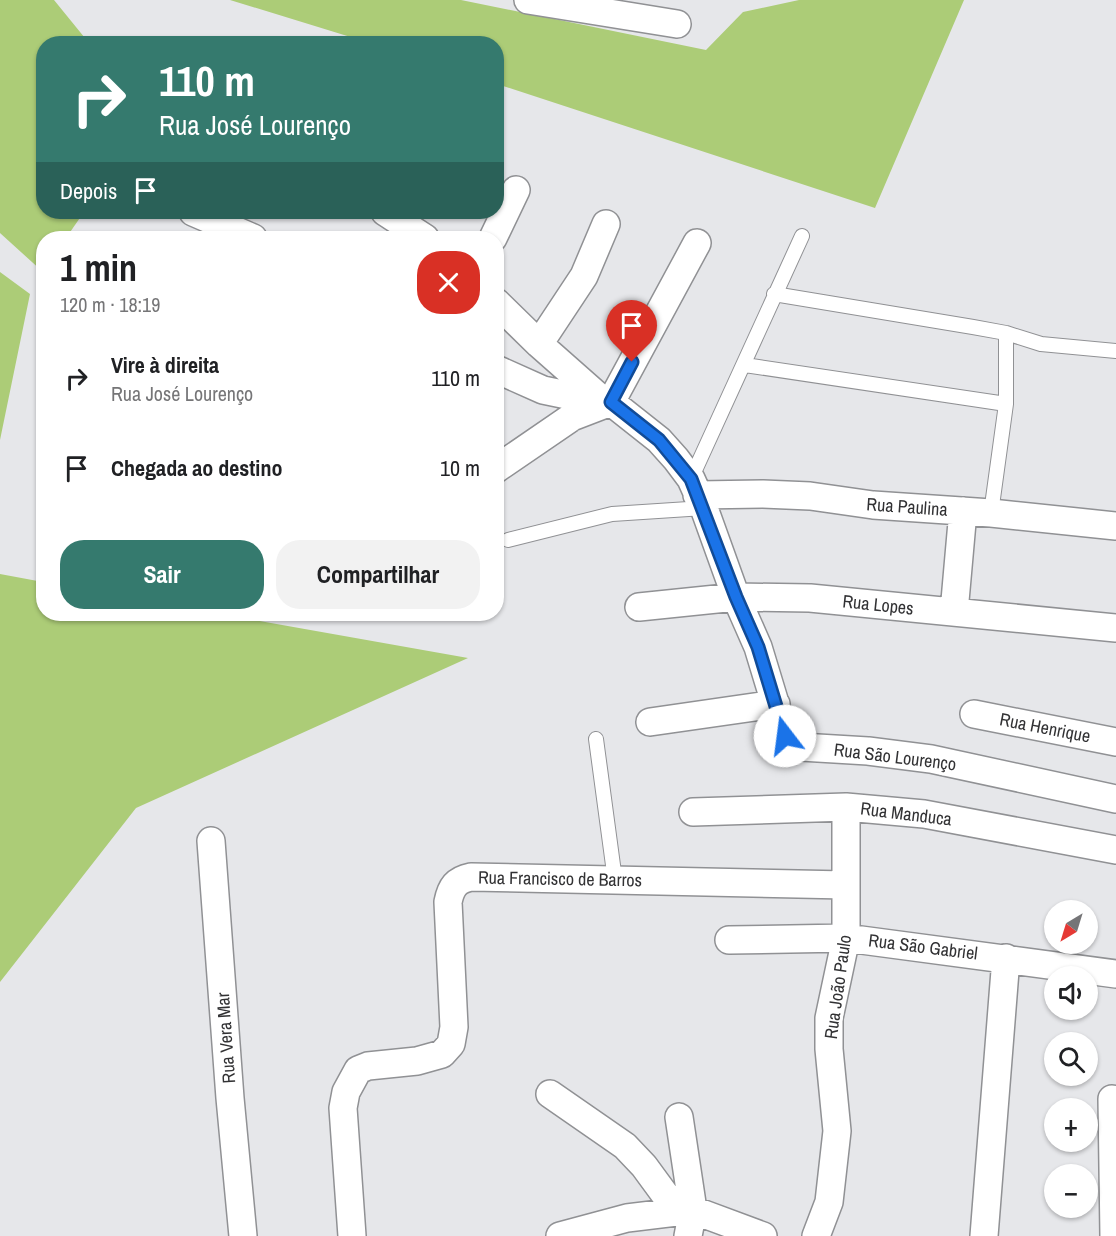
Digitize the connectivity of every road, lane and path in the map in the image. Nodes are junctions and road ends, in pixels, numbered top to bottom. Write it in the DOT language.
graph roads {
  1 [pos="528,0"];
  2 [pos="677,24"];
  3 [pos="516,190"];
  4 [pos="504,215"];
  5 [pos="208,219"];
  6 [pos="395,219"];
  7 [pos="606,225"];
  8 [pos="237,231"];
  9 [pos="412,231"];
  10 [pos="802,237"];
  11 [pos="697,243"];
  12 [pos="774,294"];
  13 [pos="504,310"];
  14 [pos="1006,333"];
  15 [pos="539,344"];
  16 [pos="1116,351"];
  17 [pos="745,365"];
  18 [pos="504,373"];
  19 [pos="605,399"];
  20 [pos="1006,404"];
  21 [pos="504,464"];
  22 [pos="697,494"];
  23 [pos="963,511"];
  24 [pos="991,513"];
  25 [pos="1116,526"];
  26 [pos="508,540"];
  27 [pos="736,597"];
  28 [pos="639,608"];
  29 [pos="954,612"];
  30 [pos="1116,628"];
  31 [pos="776,704"];
  32 [pos="974,714"];
  33 [pos="650,722"];
  34 [pos="596,739"];
  35 [pos="1116,742"];
  36 [pos="1116,799"];
  37 [pos="846,807"];
  38 [pos="693,813"];
  39 [pos="211,841"];
  40 [pos="1116,850"];
  41 [pos="615,880"];
  42 [pos="846,885"];
  43 [pos="846,938"];
  44 [pos="729,940"];
  45 [pos="1006,958"];
  46 [pos="1116,974"];
  47 [pos="550,1094"];
  48 [pos="1112,1099"];
  49 [pos="679,1117"];
  50 [pos="686,1219"];
  51 [pos="243,1236"];
  52 [pos="352,1236"];
  53 [pos="561,1236"];
  54 [pos="763,1236"];
  55 [pos="816,1236"];
  56 [pos="984,1236"];
  57 [pos="1114,1236"];
  1 -- 2 [label="street"];
  3 -- 4 [label="street"];
  5 -- 8 [label="street"];
  6 -- 9 [label="street"];
  7 -- 15 [label="street"];
  10 -- 12 [label="lane"];
  11 -- 19 [label="street"];
  12 -- 14 [label="lane"];
  12 -- 17 [label="lane"];
  13 -- 15 [label="street, Rua São Lourenço"];
  14 -- 16 [label="lane"];
  14 -- 20 [label="lane"];
  15 -- 19 [label="street, Rua São Lourenço"];
  17 -- 20 [label="lane"];
  17 -- 22 [label="lane"];
  18 -- 19 [label="street"];
  19 -- 21 [label="street"];
  19 -- 22 [label="street, Rua São Lourenço"];
  20 -- 24 [label="lane"];
  22 -- 23 [label="street, Rua Paulina"];
  22 -- 26 [label="lane"];
  22 -- 27 [label="street, Rua São Lourenço"];
  23 -- 24 [label="street, Rua Paulina"];
  23 -- 29 [label="street"];
  24 -- 25 [label="street, Rua Paulina"];
  27 -- 28 [label="street, Rua Lopes"];
  27 -- 29 [label="street, Rua Lopes"];
  27 -- 31 [label="street, Rua São Lourenço"];
  29 -- 30 [label="street, Rua Lopes"];
  31 -- 33 [label="street"];
  31 -- 36 [label="street, Rua São Lourenço"];
  32 -- 35 [label="street, Rua Henrique"];
  34 -- 41 [label="lane"];
  37 -- 38 [label="street, Rua Manduca"];
  37 -- 40 [label="street, Rua Manduca"];
  37 -- 42 [label="street, Rua João Paulo"];
  39 -- 51 [label="street, Rua Vera Mar"];
  41 -- 42 [label="street, Rua Francisco de Barros"];
  41 -- 52 [label="street, Rua Francisco de Barros"];
  42 -- 43 [label="street, Rua João Paulo"];
  43 -- 44 [label="street, Rua São Gabriel"];
  43 -- 45 [label="street, Rua São Gabriel"];
  43 -- 55 [label="street, Rua João Paulo"];
  45 -- 46 [label="street, Rua São Gabriel"];
  45 -- 56 [label="street"];
  47 -- 50 [label="street"];
  48 -- 57 [label="street"];
  49 -- 50 [label="street"];
  50 -- 53 [label="street"];
  50 -- 54 [label="street"];
}
